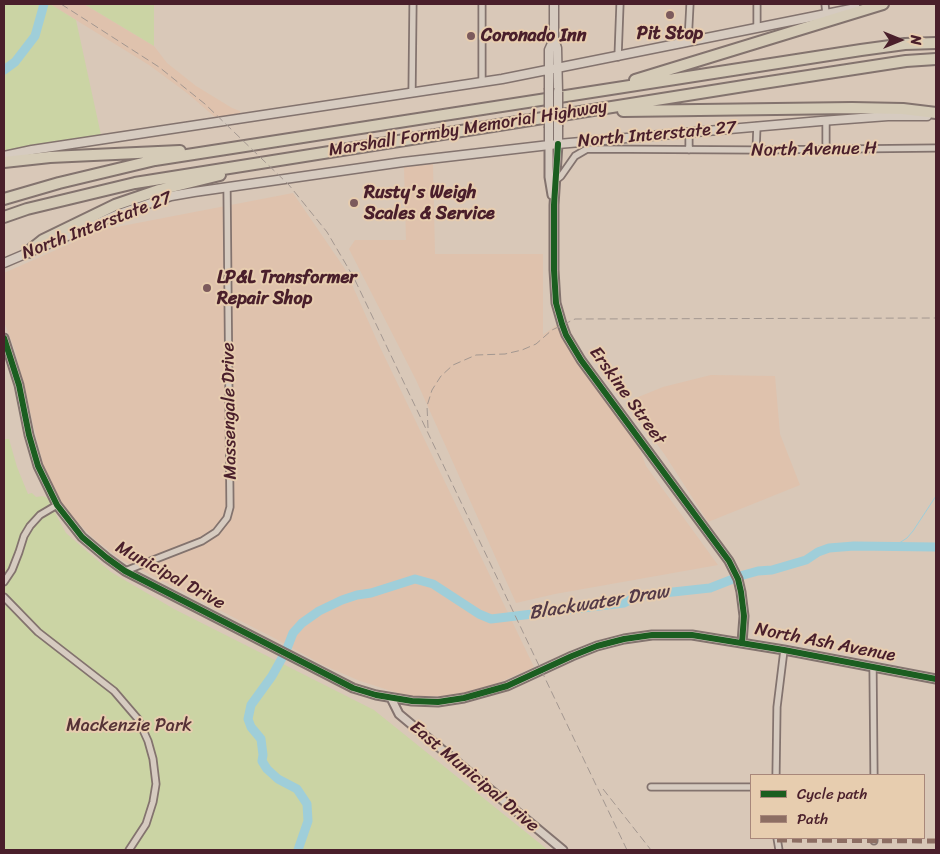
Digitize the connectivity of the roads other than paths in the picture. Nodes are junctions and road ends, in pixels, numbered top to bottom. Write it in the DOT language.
graph roads {
  1 [pos="413,4"];
  2 [pos="482,4"];
  3 [pos="554,4"];
  4 [pos="620,4"];
  5 [pos="690,4"];
  6 [pos="757,4"];
  7 [pos="825,4"];
  8 [pos="877,4"];
  9 [pos="883,4"];
  10 [pos="826,14"];
  11 [pos="757,28"];
  12 [pos="554,38"];
  13 [pos="688,42"];
  14 [pos="936,43"];
  15 [pos="618,57"];
  16 [pos="936,59"];
  17 [pos="558,69"];
  18 [pos="548,70"];
  19 [pos="482,82"];
  20 [pos="602,90"];
  21 [pos="412,93"];
  22 [pos="568,114"];
  23 [pos="936,115"];
  24 [pos="826,120"];
  25 [pos="757,126"];
  26 [pos="689,133"];
  27 [pos="558,144"];
  28 [pos="549,145"];
  29 [pos="936,148"];
  30 [pos="689,150"];
  31 [pos="756,150"];
  32 [pos="826,150"];
  33 [pos="211,152"];
  34 [pos="308,154"];
  35 [pos="4,156"];
  36 [pos="4,162"];
  37 [pos="556,180"];
  38 [pos="227,187"];
  39 [pos="4,199"];
  40 [pos="554,205"];
  41 [pos="4,217"];
  42 [pos="28,252"];
  43 [pos="4,262"];
  44 [pos="4,338"];
  45 [pos="57,505"];
  46 [pos="125,571"];
  47 [pos="4,582"];
  48 [pos="4,597"];
  49 [pos="742,643"];
  50 [pos="784,650"];
  51 [pos="873,668"];
  52 [pos="936,679"];
  53 [pos="391,698"];
  54 [pos="776,774"];
  55 [pos="874,774"];
  56 [pos="651,787"];
  57 [pos="750,787"];
  58 [pos="129,850"];
  59 [pos="563,850"];
  1 -- 21 [label="street"];
  2 -- 19 [label="street"];
  3 -- 12 [label="main road, Erskine Street"];
  4 -- 15 [label="street"];
  5 -- 13 [label="street"];
  6 -- 11 [label="street"];
  7 -- 10 [label="street"];
  8 -- 10 [label="main road"];
  9 -- 20 [label="highway"];
  10 -- 11 [label="main road"];
  11 -- 13 [label="main road"];
  12 -- 17 [label="main road, Erskine Street"];
  12 -- 18 [label="main road, Erskine Street"];
  13 -- 15 [label="main road"];
  14 -- 20 [label="highway, Marshall Formby Memorial Highway"];
  15 -- 17 [label="main road"];
  16 -- 22 [label="highway, Marshall Formby Memorial Highway"];
  17 -- 18 [label="main road"];
  17 -- 27 [label="main road, Erskine Street, bridge"];
  18 -- 19 [label="main road"];
  18 -- 28 [label="main road, Erskine Street, bridge"];
  19 -- 21 [label="main road"];
  20 -- 33 [label="highway, Marshall Formby Memorial Highway"];
  21 -- 35 [label="main road"];
  22 -- 23 [label="highway"];
  22 -- 34 [label="highway, Marshall Formby Memorial Highway"];
  23 -- 24 [label="main road, North Interstate 27"];
  24 -- 25 [label="main road, North Interstate 27"];
  24 -- 32 [label="street"];
  25 -- 26 [label="main road, North Interstate 27"];
  25 -- 31 [label="street"];
  26 -- 27 [label="main road, North Interstate 27"];
  26 -- 30 [label="street"];
  27 -- 28 [label="main road, North Interstate 27"];
  27 -- 37 [label="street, Erskine Street"];
  28 -- 38 [label="main road, North Interstate 27"];
  28 -- 40 [label="street, Erskine Street"];
  29 -- 32 [label="street, North Avenue H"];
  30 -- 31 [label="street, North Avenue H"];
  30 -- 37 [label="street, North Avenue H"];
  31 -- 32 [label="street, North Avenue H"];
  33 -- 36 [label="highway"];
  33 -- 39 [label="highway, Marshall Formby Memorial Highway"];
  34 -- 41 [label="highway, Marshall Formby Memorial Highway"];
  34 -- 42 [label="highway"];
  37 -- 40 [label="street, Erskine Street"];
  38 -- 42 [label="main road, North Interstate 27"];
  38 -- 46 [label="street, Massengale Drive"];
  40 -- 49 [label="street, Erskine Street"];
  42 -- 43 [label="main road, North Interstate 27"];
  44 -- 45 [label="street, Municipal Drive"];
  45 -- 46 [label="street, Municipal Drive"];
  45 -- 47 [label="street"];
  46 -- 53 [label="street, Municipal Drive"];
  48 -- 58 [label="street"];
  49 -- 50 [label="street, North Ash Avenue"];
  49 -- 53 [label="street, North Ash Avenue"];
  50 -- 51 [label="street, North Ash Avenue"];
  50 -- 54 [label="street"];
  51 -- 52 [label="street, North Ash Avenue"];
  51 -- 55 [label="street"];
  53 -- 59 [label="street, East Municipal Drive"];
  56 -- 57 [label="street"];
}
